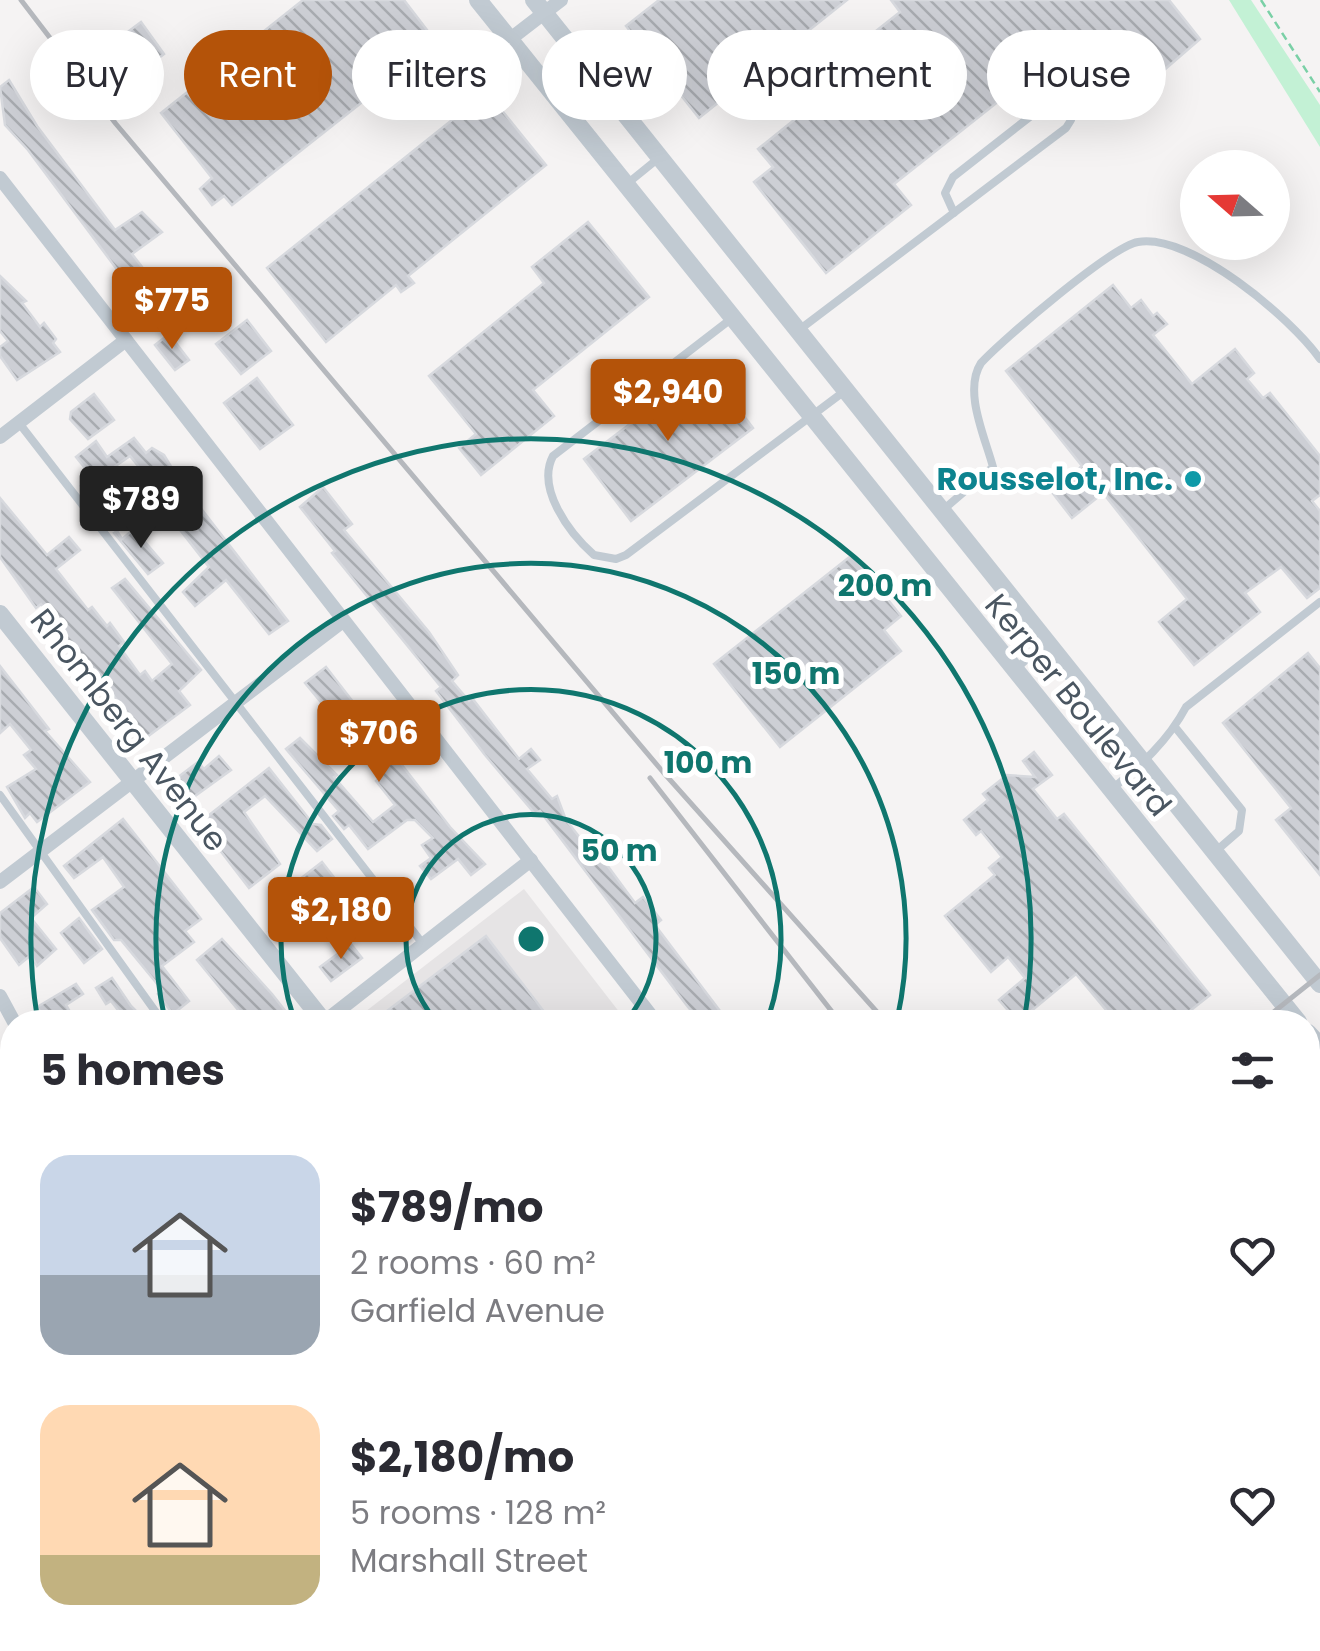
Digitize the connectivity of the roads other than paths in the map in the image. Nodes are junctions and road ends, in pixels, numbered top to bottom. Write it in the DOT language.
graph roads {
  1 [pos="478,0"];
  2 [pos="561,0"];
  3 [pos="539,6"];
  4 [pos="501,30"];
  5 [pos="518,30"];
  6 [pos="522,56"];
  7 [pos="660,157"];
  8 [pos="0,178"];
  9 [pos="625,186"];
  10 [pos="954,213"];
  11 [pos="731,319"];
  12 [pos="798,330"];
  13 [pos="126,340"];
  14 [pos="1320,359"];
  15 [pos="846,390"];
  16 [pos="811,420"];
  17 [pos="19,423"];
  18 [pos="0,438"];
  19 [pos="941,511"];
  20 [pos="1320,602"];
  21 [pos="0,614"];
  22 [pos="343,620"];
  23 [pos="1046,642"];
  24 [pos="1012,672"];
  25 [pos="234,705"];
  26 [pos="1175,727"];
  27 [pos="1142,764"];
  28 [pos="132,785"];
  29 [pos="1108,792"];
  30 [pos="0,795"];
  31 [pos="42,850"];
  32 [pos="1213,854"];
  33 [pos="531,860"];
  34 [pos="0,882"];
  35 [pos="423,944"];
  36 [pos="1320,984"];
  37 [pos="155,1010"];
  38 [pos="314,1010"];
  39 [pos="339,1010"];
  40 [pos="647,1010"];
  41 [pos="1288,1010"];
  1 -- 4 [label="street, Kerper Boulevard"];
  2 -- 3 [label="street"];
  3 -- 5 [label="street"];
  3 -- 7 [label="street, Kerper Boulevard"];
  6 -- 9 [label="street, Kerper Boulevard"];
  7 -- 9 [label="lane"];
  7 -- 12 [label="street, Kerper Boulevard"];
  8 -- 13 [label="street"];
  9 -- 11 [label="street, Kerper Boulevard"];
  10 -- 10 [label="lane"];
  10 -- 12 [label="lane"];
  11 -- 16 [label="street, Kerper Boulevard"];
  11 -- 16 [label="lane"];
  12 -- 15 [label="street, Kerper Boulevard"];
  13 -- 17 [label="street"];
  13 -- 22 [label="street"];
  14 -- 19 [label="lane"];
  15 -- 16 [label="lane"];
  15 -- 19 [label="street, Kerper Boulevard"];
  16 -- 24 [label="street, Kerper Boulevard"];
  17 -- 18 [label="street"];
  17 -- 25 [label="lane"];
  19 -- 23 [label="street, Kerper Boulevard"];
  20 -- 26 [label="lane"];
  21 -- 28 [label="street, Rhomberg Avenue"];
  22 -- 25 [label="street"];
  22 -- 33 [label="street"];
  23 -- 24 [label="lane"];
  23 -- 27 [label="street, Kerper Boulevard"];
  24 -- 29 [label="street, Kerper Boulevard"];
  25 -- 28 [label="street"];
  25 -- 35 [label="lane"];
  26 -- 27 [label="lane"];
  26 -- 32 [label="lane"];
  27 -- 29 [label="lane"];
  27 -- 32 [label="street, Kerper Boulevard"];
  28 -- 31 [label="street"];
  28 -- 38 [label="street, Rhomberg Avenue"];
  29 -- 41 [label="street, Kerper Boulevard"];
  30 -- 31 [label="lane"];
  31 -- 34 [label="street"];
  31 -- 37 [label="lane"];
  32 -- 36 [label="street, Kerper Boulevard"];
  33 -- 35 [label="street"];
  33 -- 40 [label="street"];
  35 -- 39 [label="street"];
}
